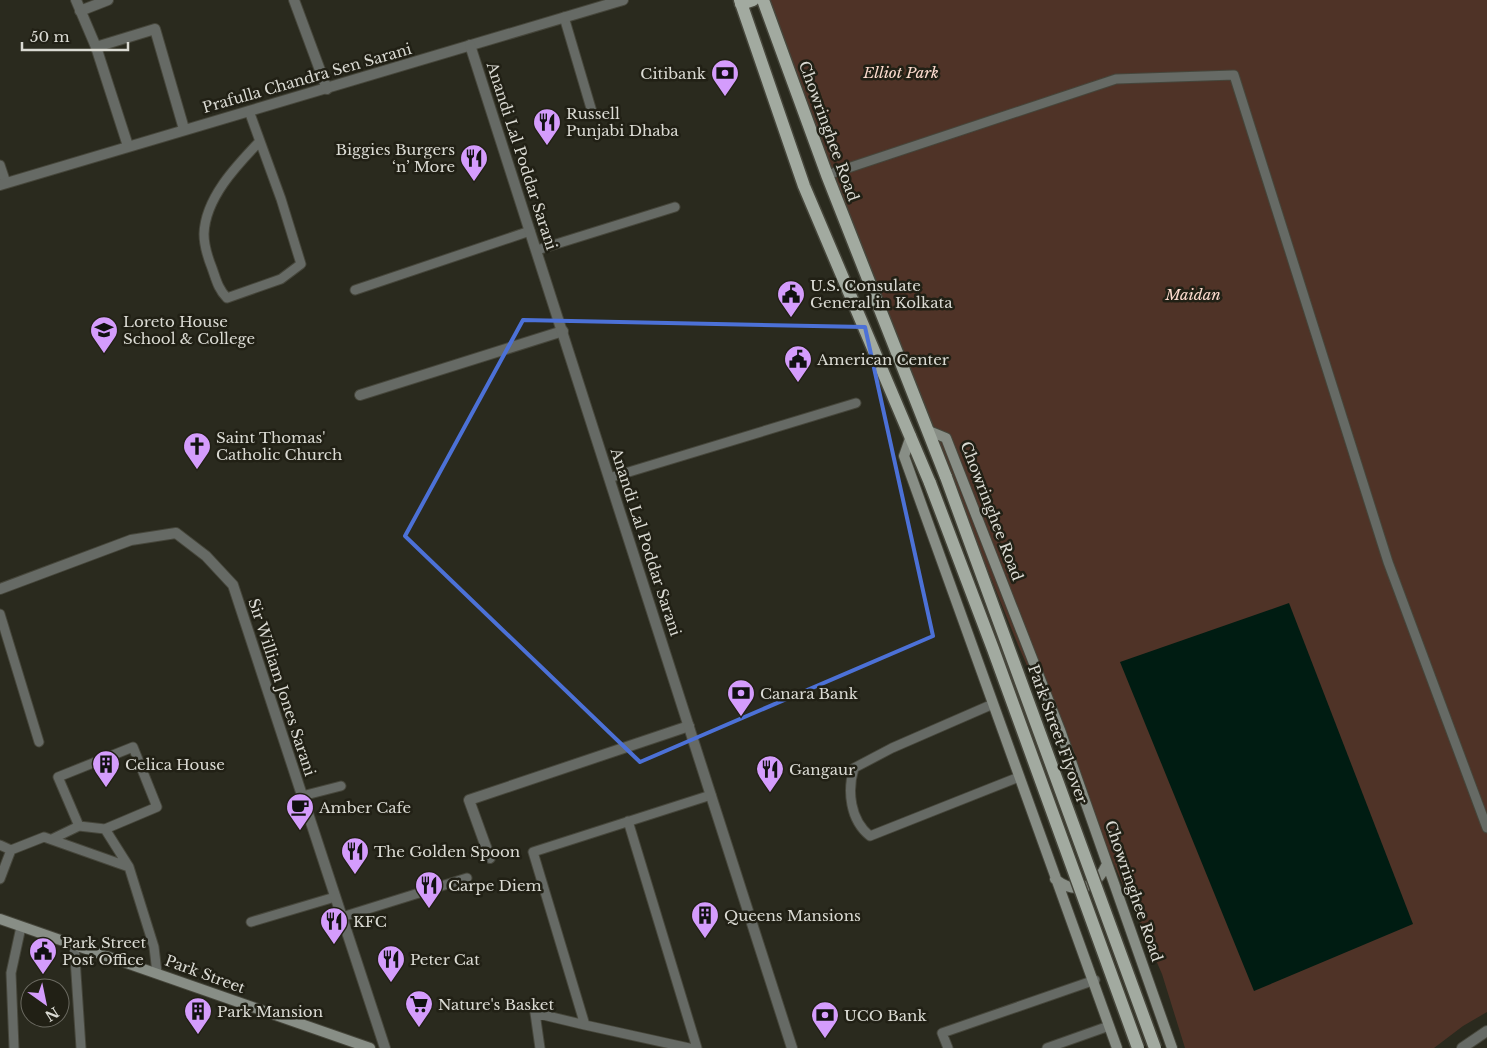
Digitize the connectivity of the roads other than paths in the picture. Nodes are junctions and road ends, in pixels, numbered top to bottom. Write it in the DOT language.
graph roads {
  1 [pos="76,0"];
  2 [pos="108,0"];
  3 [pos="294,0"];
  4 [pos="623,0"];
  5 [pos="763,0"];
  6 [pos="745,1"];
  7 [pos="80,12"];
  8 [pos="564,17"];
  9 [pos="470,45"];
  10 [pos="96,47"];
  11 [pos="327,89"];
  12 [pos="249,111"];
  13 [pos="593,115"];
  14 [pos="184,130"];
  15 [pos="260,141"];
  16 [pos="128,146"];
  17 [pos="0,165"];
  18 [pos="827,175"];
  19 [pos="3,184"];
  20 [pos="675,206"];
  21 [pos="530,231"];
  22 [pos="537,250"];
  23 [pos="355,290"];
  24 [pos="563,332"];
  25 [pos="360,395"];
  26 [pos="856,403"];
  27 [pos="929,431"];
  28 [pos="911,436"];
  29 [pos="609,478"];
  30 [pos="0,589"];
  31 [pos="0,614"];
  32 [pos="993,704"];
  33 [pos="689,726"];
  34 [pos="39,742"];
  35 [pos="1019,777"];
  36 [pos="341,786"];
  37 [pos="711,795"];
  38 [pos="302,796"];
  39 [pos="628,821"];
  40 [pos="79,826"];
  41 [pos="1487,828"];
  42 [pos="105,829"];
  43 [pos="52,839"];
  44 [pos="0,845"];
  45 [pos="11,850"];
  46 [pos="490,858"];
  47 [pos="1107,864"];
  48 [pos="129,867"];
  49 [pos="468,878"];
  50 [pos="0,879"];
  51 [pos="1055,879"];
  52 [pos="335,897"];
  53 [pos="342,917"];
  54 [pos="1,921"];
  55 [pos="251,922"];
  56 [pos="21,927"];
  57 [pos="74,943"];
  58 [pos="157,973"];
  59 [pos="1095,980"];
  60 [pos="585,1025"];
  61 [pos="1109,1026"];
  62 [pos="1487,1031"];
  63 [pos="342,1044"];
  64 [pos="14,1048"];
  65 [pos="81,1048"];
  66 [pos="370,1048"];
  67 [pos="385,1048"];
  68 [pos="540,1048"];
  69 [pos="689,1048"];
  70 [pos="697,1048"];
  71 [pos="792,1048"];
  72 [pos="948,1048"];
  73 [pos="1046,1048"];
  74 [pos="1117,1048"];
  75 [pos="1138,1048"];
  76 [pos="1155,1048"];
  77 [pos="1172,1048"];
  78 [pos="1462,1048"];
  1 -- 7 [label="street"];
  2 -- 7 [label="street"];
  3 -- 11 [label="street"];
  4 -- 8 [label="street, Prafulla Chandra Sen Sarani"];
  5 -- 18 [label="main road, Chowringhee Road"];
  6 -- 28 [label="main road"];
  7 -- 10 [label="street"];
  8 -- 9 [label="street, Prafulla Chandra Sen Sarani"];
  8 -- 13 [label="lane"];
  9 -- 11 [label="street, Prafulla Chandra Sen Sarani"];
  9 -- 21 [label="street, Anandi Lal Poddar Sarani"];
  10 -- 14 [label="street"];
  10 -- 16 [label="street"];
  11 -- 12 [label="street, Prafulla Chandra Sen Sarani"];
  12 -- 14 [label="street, Prafulla Chandra Sen Sarani"];
  12 -- 15 [label="lane"];
  14 -- 16 [label="street, Prafulla Chandra Sen Sarani"];
  15 -- 15 [label="lane"];
  16 -- 19 [label="street, Prafulla Chandra Sen Sarani"];
  17 -- 19 [label="lane"];
  18 -- 27 [label="main road, Chowringhee Road"];
  18 -- 41 [label="lane"];
  20 -- 22 [label="lane"];
  21 -- 22 [label="street, Anandi Lal Poddar Sarani"];
  21 -- 23 [label="lane"];
  22 -- 24 [label="street, Anandi Lal Poddar Sarani"];
  24 -- 25 [label="street"];
  24 -- 29 [label="street, Anandi Lal Poddar Sarani"];
  26 -- 29 [label="lane"];
  27 -- 47 [label="main road, Chowringhee Road"];
  27 -- 76 [label="main road, Park Street Flyover, bridge"];
  28 -- 32 [label="main road"];
  28 -- 75 [label="main road, bridge"];
  29 -- 33 [label="street, Anandi Lal Poddar Sarani"];
  30 -- 38 [label="street, Sir William Jones Sarani"];
  31 -- 34 [label="lane"];
  32 -- 35 [label="main road"];
  32 -- 35 [label="lane"];
  33 -- 37 [label="street, Anandi Lal Poddar Sarani"];
  33 -- 46 [label="street"];
  35 -- 51 [label="main road"];
  36 -- 38 [label="lane"];
  37 -- 39 [label="lane"];
  37 -- 71 [label="street, Anandi Lal Poddar Sarani"];
  38 -- 52 [label="street, Sir William Jones Sarani"];
  39 -- 60 [label="lane"];
  39 -- 70 [label="lane"];
  40 -- 42 [label="lane"];
  40 -- 42 [label="lane"];
  40 -- 43 [label="lane"];
  42 -- 48 [label="lane"];
  43 -- 45 [label="lane"];
  43 -- 48 [label="lane"];
  44 -- 45 [label="lane"];
  45 -- 50 [label="lane"];
  47 -- 51 [label="main road"];
  47 -- 77 [label="main road, Chowringhee Road"];
  48 -- 58 [label="lane"];
  49 -- 53 [label="lane"];
  51 -- 59 [label="main road"];
  52 -- 53 [label="street, Sir William Jones Sarani"];
  52 -- 55 [label="lane"];
  53 -- 67 [label="street, Sir William Jones Sarani"];
  54 -- 56 [label="main road, Park Street"];
  56 -- 57 [label="main road, Park Street"];
  56 -- 64 [label="lane"];
  57 -- 58 [label="main road, Park Street"];
  57 -- 65 [label="lane"];
  58 -- 63 [label="main road, Park Street"];
  59 -- 61 [label="main road"];
  59 -- 72 [label="lane"];
  60 -- 68 [label="lane"];
  60 -- 69 [label="lane"];
  61 -- 73 [label="lane"];
  61 -- 74 [label="main road"];
  62 -- 78 [label="street"];
  63 -- 66 [label="main road, Park Street"];
}
